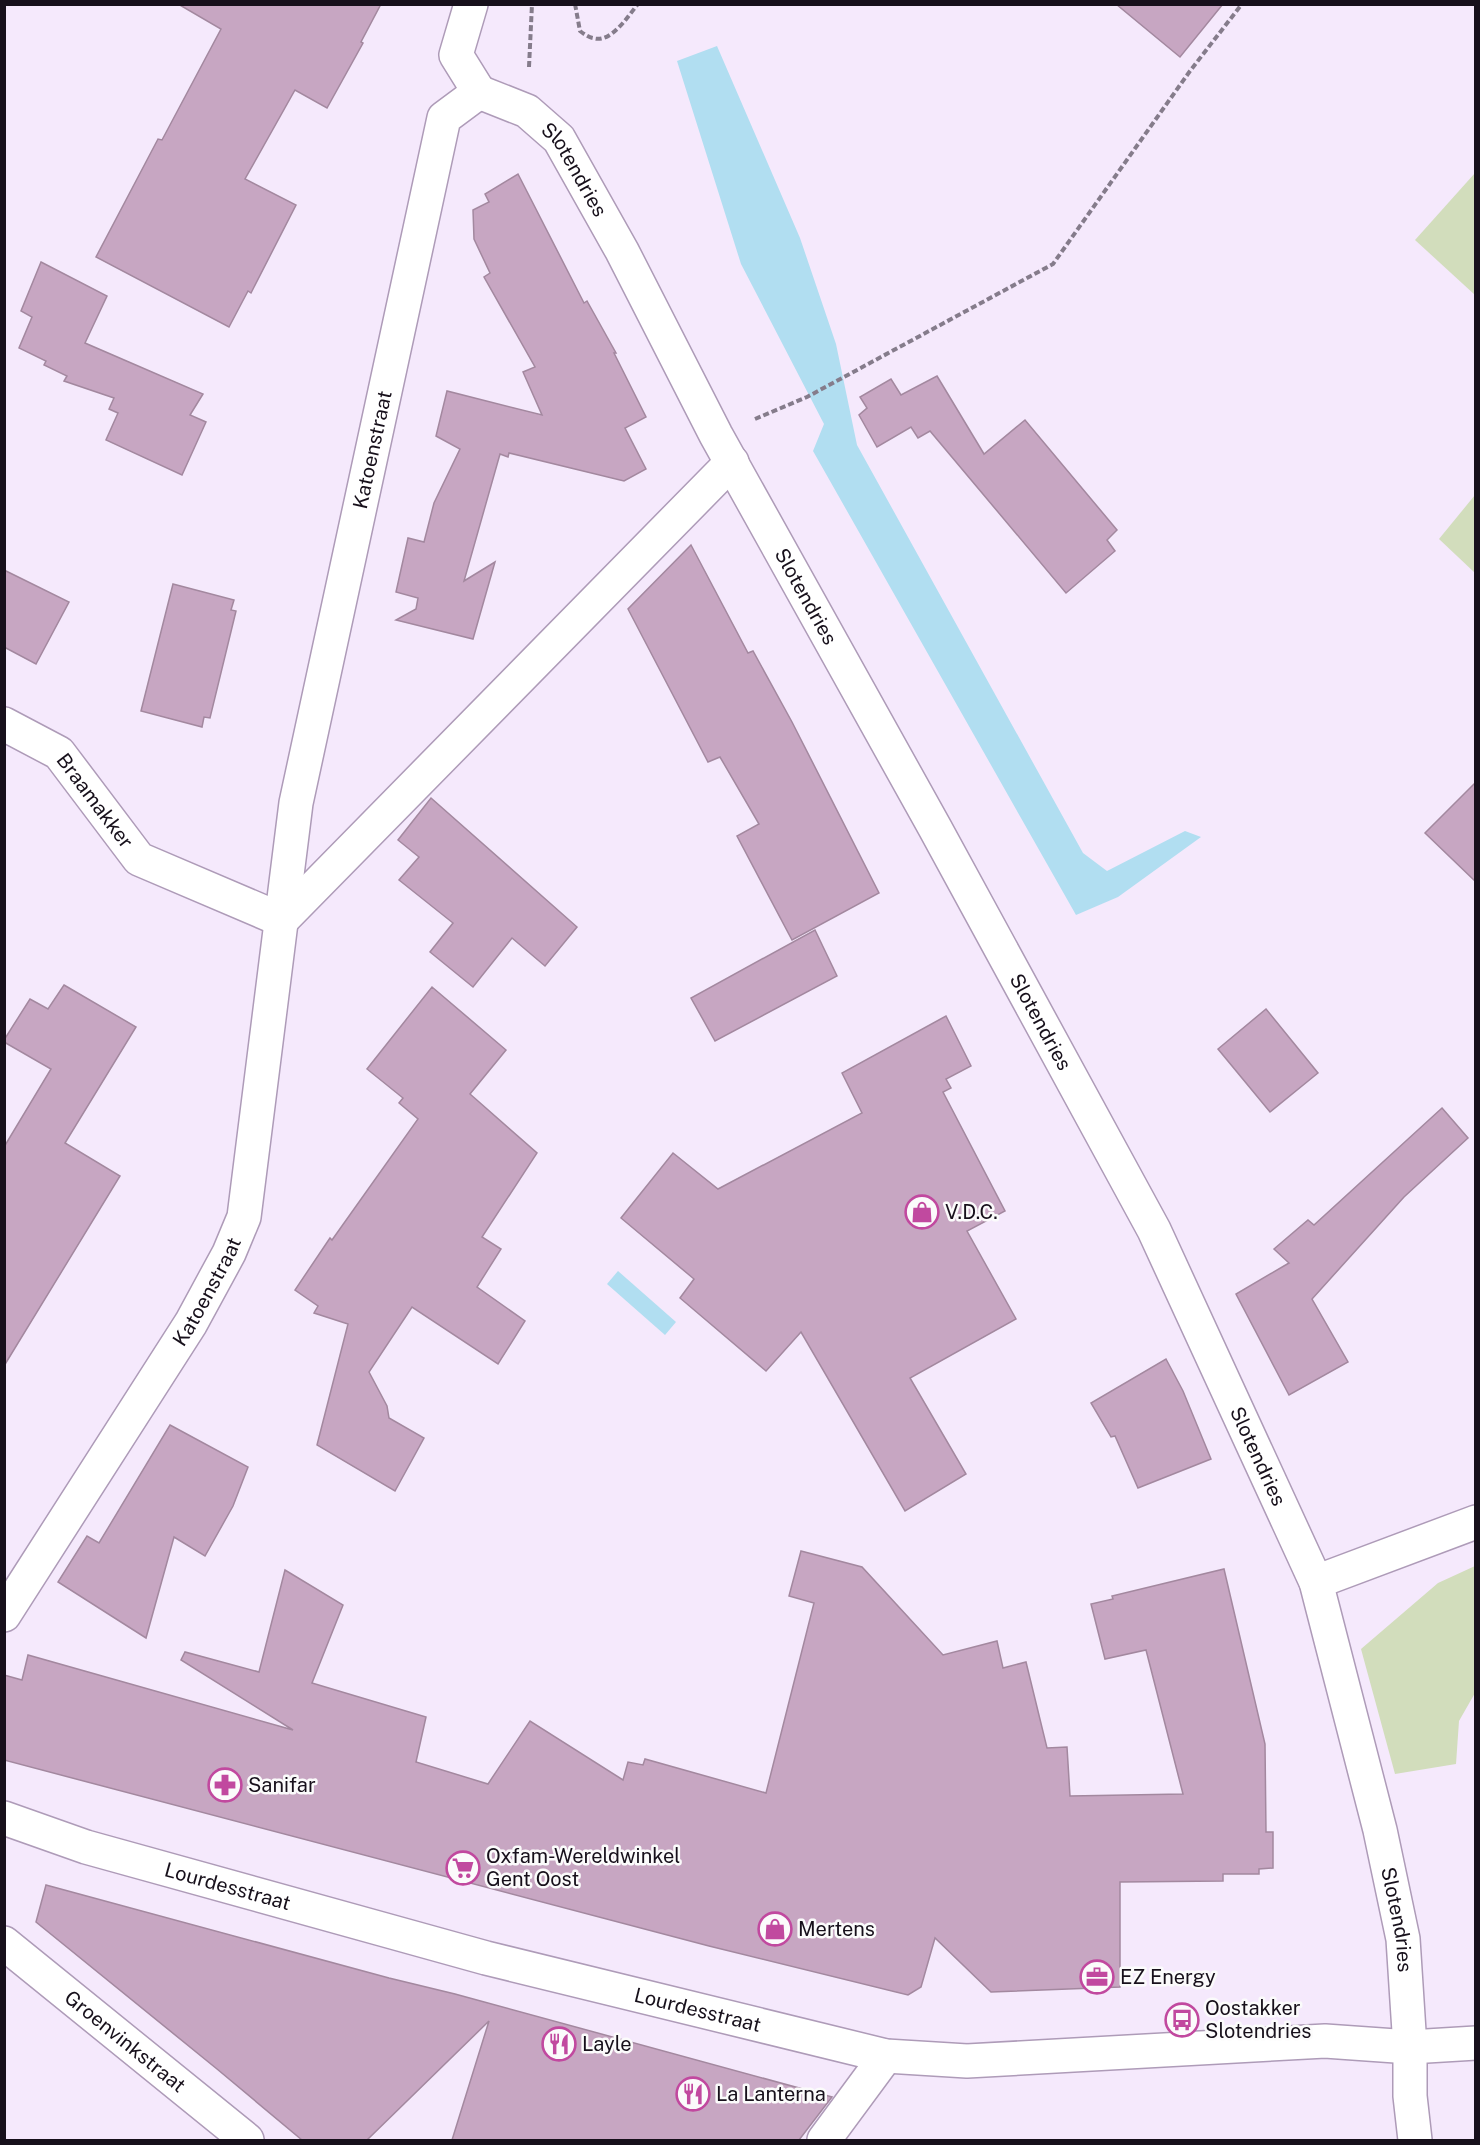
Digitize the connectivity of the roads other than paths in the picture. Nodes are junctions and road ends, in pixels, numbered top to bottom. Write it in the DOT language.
graph roads {
  1 [pos="471,4"];
  2 [pos="478,92"];
  3 [pos="724,449"];
  4 [pos="4,724"];
  5 [pos="282,920"];
  6 [pos="1476,1522"];
  7 [pos="1316,1582"];
  8 [pos="4,1615"];
  9 [pos="4,1818"];
  10 [pos="4,1943"];
  11 [pos="1476,2043"];
  12 [pos="1410,2047"];
  13 [pos="886,2056"];
  14 [pos="247,2140"];
  15 [pos="824,2140"];
  16 [pos="1415,2140"];
  1 -- 2 [label="street"];
  2 -- 3 [label="street, Slotendries"];
  2 -- 5 [label="street, Katoenstraat"];
  3 -- 5 [label="street"];
  3 -- 7 [label="street, Slotendries"];
  4 -- 5 [label="street, Braamakker"];
  5 -- 8 [label="street, Katoenstraat"];
  6 -- 7 [label="street"];
  7 -- 12 [label="street, Slotendries"];
  9 -- 13 [label="street, Lourdesstraat"];
  10 -- 14 [label="street, Groenvinkstraat"];
  11 -- 12 [label="street, Lourdesstraat"];
  12 -- 13 [label="street, Lourdesstraat"];
  12 -- 16 [label="street, Slotendries"];
  13 -- 15 [label="street"];
}
